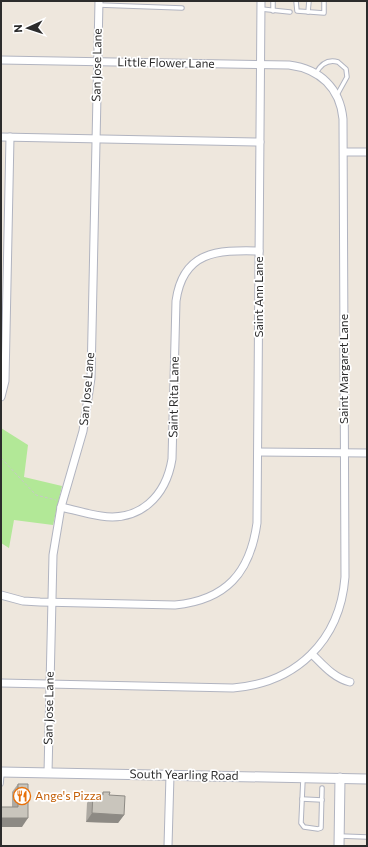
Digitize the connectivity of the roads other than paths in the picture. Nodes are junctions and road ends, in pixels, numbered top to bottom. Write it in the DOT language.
graph roads {
  1 [pos="142,1"];
  2 [pos="156,1"];
  3 [pos="261,1"];
  4 [pos="273,1"];
  5 [pos="296,1"];
  6 [pos="309,1"];
  7 [pos="324,1"];
  8 [pos="99,3"];
  9 [pos="142,7"];
  10 [pos="156,7"];
  11 [pos="182,8"];
  12 [pos="261,9"];
  13 [pos="272,11"];
  14 [pos="290,12"];
  15 [pos="308,12"];
  16 [pos="1,60"];
  17 [pos="97,62"];
  18 [pos="260,64"];
  19 [pos="316,73"];
  20 [pos="327,80"];
  21 [pos="337,95"];
  22 [pos="1,137"];
  23 [pos="10,137"];
  24 [pos="96,139"];
  25 [pos="260,142"];
  26 [pos="344,152"];
  27 [pos="367,152"];
  28 [pos="259,251"];
  29 [pos="1,397"];
  30 [pos="258,452"];
  31 [pos="344,453"];
  32 [pos="367,453"];
  33 [pos="62,504"];
  34 [pos="1,595"];
  35 [pos="52,603"];
  36 [pos="312,654"];
  37 [pos="350,682"];
  38 [pos="1,683"];
  39 [pos="50,684"];
  40 [pos="1,772"];
  41 [pos="48,772"];
  42 [pos="170,775"];
  43 [pos="304,778"];
  44 [pos="340,778"];
  45 [pos="367,779"];
  46 [pos="1,784"];
  47 [pos="322,788"];
  48 [pos="302,799"];
  49 [pos="322,800"];
  50 [pos="339,836"];
  51 [pos="367,837"];
  52 [pos="168,846"];
  53 [pos="339,846"];
  1 -- 9 [label="lane"];
  2 -- 10 [label="lane"];
  3 -- 12 [label="street, Saint Ann Lane"];
  4 -- 13 [label="lane"];
  5 -- 15 [label="lane"];
  6 -- 15 [label="lane"];
  7 -- 15 [label="lane"];
  8 -- 9 [label="lane"];
  8 -- 17 [label="street, San Jose Lane"];
  9 -- 10 [label="lane"];
  10 -- 11 [label="lane"];
  12 -- 13 [label="lane"];
  12 -- 18 [label="street, Saint Ann Lane"];
  13 -- 14 [label="lane"];
  16 -- 17 [label="street, Little Flower Lane"];
  17 -- 18 [label="street, Little Flower Lane"];
  17 -- 24 [label="street, San Jose Lane"];
  18 -- 19 [label="street, Little Flower Lane"];
  18 -- 25 [label="street, Saint Ann Lane"];
  19 -- 20 [label="street, Little Flower Lane"];
  19 -- 21 [label="lane"];
  20 -- 21 [label="street, Saint Margaret Lane"];
  21 -- 26 [label="street, Saint Margaret Lane"];
  22 -- 23 [label="street"];
  23 -- 24 [label="street"];
  23 -- 29 [label="street"];
  24 -- 25 [label="street"];
  24 -- 33 [label="street, San Jose Lane"];
  25 -- 28 [label="street, Saint Ann Lane"];
  26 -- 27 [label="street"];
  26 -- 31 [label="street, Saint Margaret Lane"];
  28 -- 30 [label="street, Saint Ann Lane"];
  28 -- 33 [label="street, Saint Rita Lane"];
  30 -- 31 [label="street"];
  30 -- 35 [label="street, Saint Ann Lane"];
  31 -- 32 [label="street"];
  31 -- 36 [label="street, Saint Margaret Lane"];
  33 -- 35 [label="street, San Jose Lane"];
  34 -- 35 [label="street"];
  35 -- 39 [label="street, San Jose Lane"];
  36 -- 37 [label="street"];
  36 -- 39 [label="street, Saint Margaret Lane"];
  38 -- 39 [label="street, Saint Margaret Lane"];
  39 -- 41 [label="street, San Jose Lane"];
  40 -- 41 [label="street, South Yearling Road"];
  40 -- 46 [label="lane"];
  41 -- 42 [label="street, South Yearling Road"];
  42 -- 43 [label="street, South Yearling Road"];
  42 -- 52 [label="street"];
  43 -- 44 [label="street, South Yearling Road"];
  43 -- 48 [label="lane"];
  44 -- 45 [label="street, South Yearling Road"];
  44 -- 50 [label="street"];
  47 -- 49 [label="lane"];
  48 -- 49 [label="lane"];
  48 -- 49 [label="lane"];
  50 -- 51 [label="lane"];
  50 -- 53 [label="street"];
}
